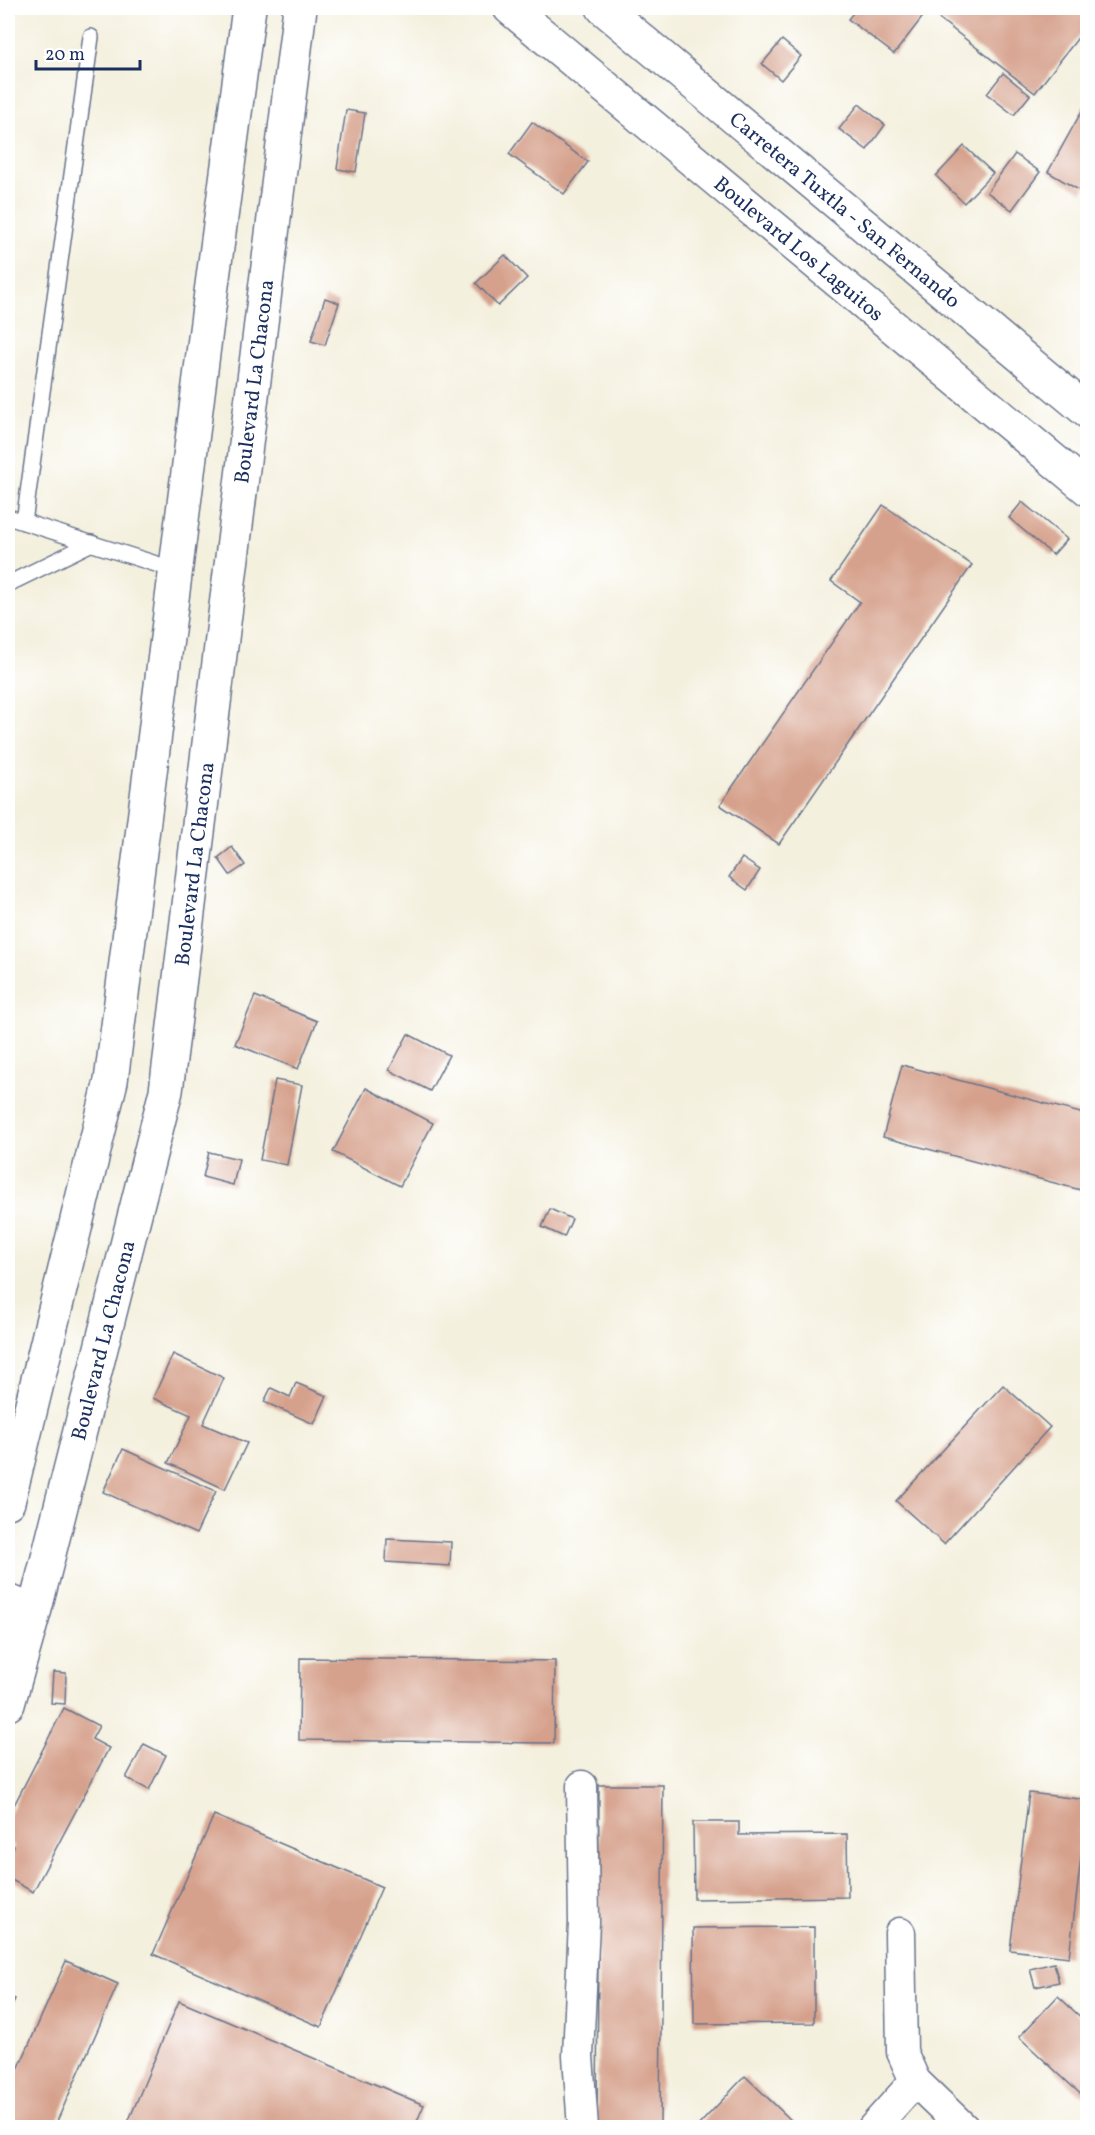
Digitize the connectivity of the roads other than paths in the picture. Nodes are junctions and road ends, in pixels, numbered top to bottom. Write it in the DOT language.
graph roads {
  1 [pos="249,8"];
  2 [pos="300,8"];
  3 [pos="322,8"];
  4 [pos="511,8"];
  5 [pos="603,8"];
  6 [pos="91,37"];
  7 [pos="293,66"];
  8 [pos="1088,411"];
  9 [pos="1088,489"];
  10 [pos="8,517"];
  11 [pos="24,522"];
  12 [pos="92,543"];
  13 [pos="176,570"];
  14 [pos="8,584"];
  15 [pos="8,1502"];
  16 [pos="21,1605"];
  17 [pos="8,1704"];
  18 [pos="582,1786"];
  19 [pos="900,1933"];
  20 [pos="915,2081"];
  21 [pos="583,2127"];
  22 [pos="873,2127"];
  23 [pos="964,2127"];
  1 -- 13 [label="main road"];
  2 -- 7 [label="main road, Boulevard La Chacona"];
  3 -- 7 [label="main road"];
  4 -- 9 [label="main road, Boulevard Los Laguitos"];
  5 -- 8 [label="main road, Carretera Tuxtla - San Fernando"];
  6 -- 11 [label="lane"];
  7 -- 16 [label="main road, Boulevard La Chacona"];
  10 -- 11 [label="lane"];
  11 -- 12 [label="lane"];
  12 -- 13 [label="lane"];
  12 -- 14 [label="lane"];
  13 -- 15 [label="main road"];
  16 -- 17 [label="main road, Boulevard La Chacona"];
  18 -- 21 [label="street"];
  19 -- 20 [label="street"];
  20 -- 22 [label="street"];
  20 -- 23 [label="street"];
}
